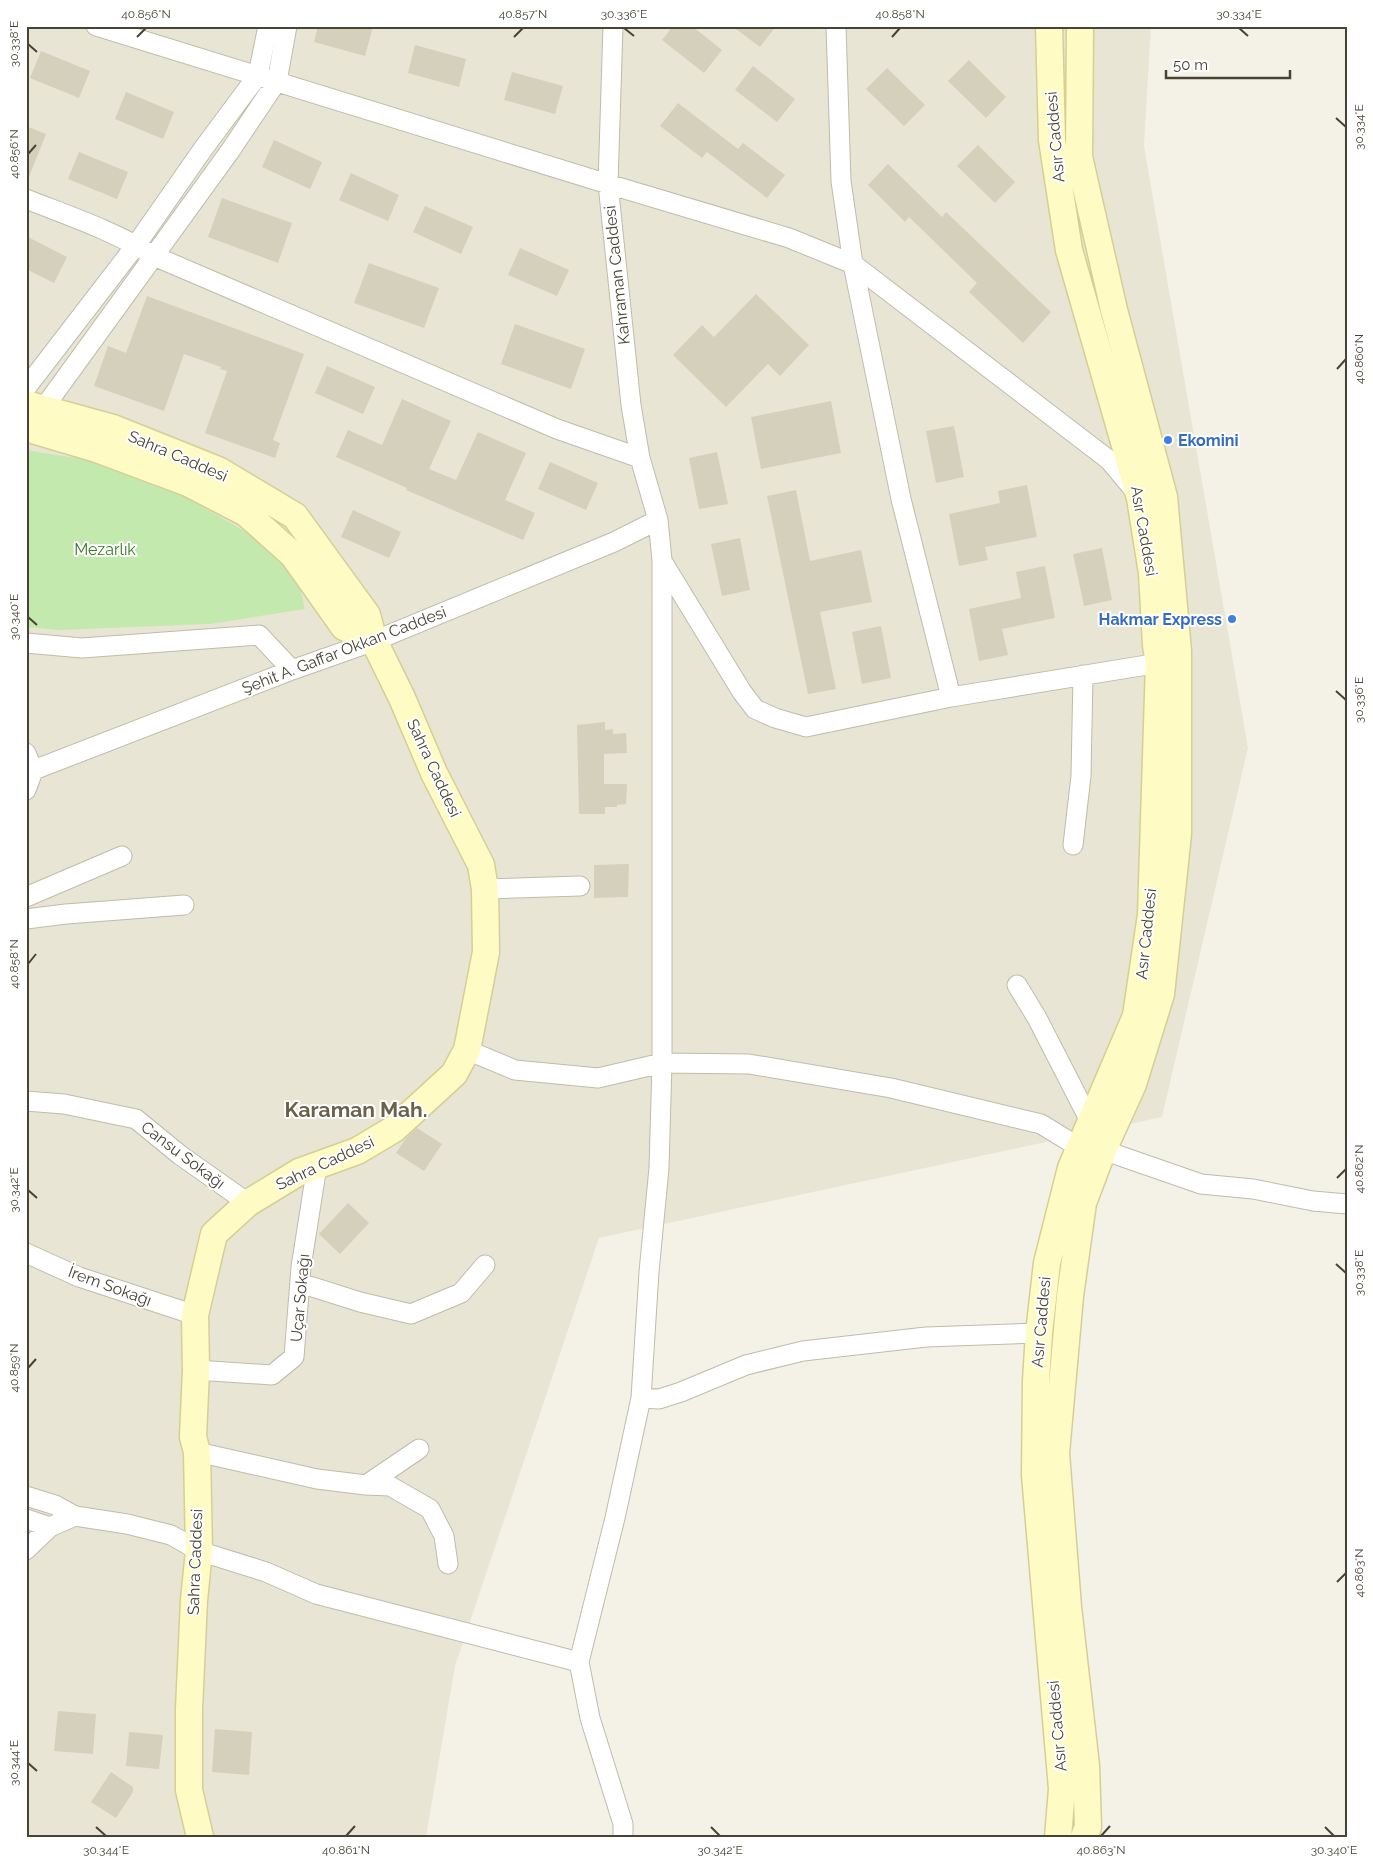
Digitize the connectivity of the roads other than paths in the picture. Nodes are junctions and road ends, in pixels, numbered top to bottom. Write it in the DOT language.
graph roads {
  1 [pos="96,26"];
  2 [pos="268,26"];
  3 [pos="288,26"];
  4 [pos="613,26"];
  5 [pos="836,26"];
  6 [pos="1049,26"];
  7 [pos="1080,26"];
  8 [pos="258,75"];
  9 [pos="277,81"];
  10 [pos="608,184"];
  11 [pos="26,199"];
  12 [pos="136,245"];
  13 [pos="154,256"];
  14 [pos="853,264"];
  15 [pos="26,388"];
  16 [pos="32,414"];
  17 [pos="640,458"];
  18 [pos="1140,498"];
  19 [pos="658,520"];
  20 [pos="662,560"];
  21 [pos="374,641"];
  22 [pos="26,643"];
  23 [pos="1158,663"];
  24 [pos="292,670"];
  25 [pos="1082,675"];
  26 [pos="952,697"];
  27 [pos="26,753"];
  28 [pos="29,772"];
  29 [pos="26,790"];
  30 [pos="1073,845"];
  31 [pos="122,856"];
  32 [pos="580,886"];
  33 [pos="485,889"];
  34 [pos="26,896"];
  35 [pos="184,905"];
  36 [pos="26,919"];
  37 [pos="1017,985"];
  38 [pos="467,1050"];
  39 [pos="662,1063"];
  40 [pos="26,1101"];
  41 [pos="1091,1123"];
  42 [pos="1091,1149"];
  43 [pos="317,1166"];
  44 [pos="248,1203"];
  45 [pos="1347,1204"];
  46 [pos="26,1253"];
  47 [pos="485,1265"];
  48 [pos="300,1283"];
  49 [pos="195,1315"];
  50 [pos="1039,1334"];
  51 [pos="196,1370"];
  52 [pos="641,1398"];
  53 [pos="419,1449"];
  54 [pos="197,1452"];
  55 [pos="366,1485"];
  56 [pos="26,1496"];
  57 [pos="75,1516"];
  58 [pos="26,1519"];
  59 [pos="50,1527"];
  60 [pos="26,1550"];
  61 [pos="199,1552"];
  62 [pos="448,1564"];
  63 [pos="579,1662"];
  64 [pos="200,1837"];
  65 [pos="623,1837"];
  66 [pos="1058,1837"];
  67 [pos="1084,1837"];
  1 -- 8 [label="street"];
  2 -- 8 [label="street"];
  3 -- 9 [label="street"];
  4 -- 10 [label="street, Kahraman Caddesi"];
  5 -- 14 [label="street"];
  6 -- 18 [label="street, Asır Caddesi"];
  7 -- 42 [label="street, Asır Caddesi"];
  8 -- 9 [label="street"];
  8 -- 12 [label="street"];
  9 -- 10 [label="street"];
  9 -- 13 [label="street"];
  10 -- 14 [label="street"];
  10 -- 17 [label="street, Kahraman Caddesi"];
  11 -- 12 [label="street"];
  12 -- 13 [label="street"];
  12 -- 15 [label="street"];
  13 -- 16 [label="street"];
  13 -- 17 [label="street"];
  14 -- 18 [label="street"];
  14 -- 26 [label="street"];
  16 -- 21 [label="street, Sahra Caddesi"];
  17 -- 19 [label="street, Kahraman Caddesi"];
  18 -- 23 [label="street, Asır Caddesi"];
  19 -- 20 [label="street, Kahraman Caddesi"];
  19 -- 21 [label="street, Şehit A. Gaffar Okkan Caddesi"];
  20 -- 26 [label="street"];
  20 -- 39 [label="street, Kahraman Caddesi"];
  21 -- 24 [label="street, Şehit A. Gaffar Okkan Caddesi"];
  21 -- 33 [label="street, Sahra Caddesi"];
  22 -- 24 [label="street"];
  23 -- 25 [label="street"];
  23 -- 41 [label="street, Asır Caddesi"];
  24 -- 28 [label="street, Şehit A. Gaffar Okkan Caddesi"];
  25 -- 26 [label="street"];
  25 -- 30 [label="street"];
  27 -- 28 [label="street"];
  28 -- 29 [label="street"];
  31 -- 34 [label="street"];
  32 -- 33 [label="street"];
  33 -- 38 [label="street, Sahra Caddesi"];
  35 -- 36 [label="street"];
  37 -- 41 [label="street"];
  38 -- 39 [label="street"];
  38 -- 43 [label="street, Sahra Caddesi"];
  39 -- 42 [label="street"];
  39 -- 52 [label="street, Kahraman Caddesi"];
  40 -- 44 [label="street, Cansu Sokağı"];
  41 -- 42 [label="street, Asır Caddesi"];
  42 -- 45 [label="street"];
  42 -- 50 [label="street, Asır Caddesi"];
  42 -- 67 [label="street, Asır Caddesi"];
  43 -- 44 [label="street, Sahra Caddesi"];
  43 -- 48 [label="street, Uçar Sokağı"];
  44 -- 49 [label="street, Sahra Caddesi"];
  46 -- 49 [label="street, İrem Sokağı"];
  47 -- 48 [label="street"];
  48 -- 51 [label="street, Uçar Sokağı"];
  49 -- 51 [label="street, Sahra Caddesi"];
  50 -- 52 [label="street"];
  50 -- 66 [label="street, Asır Caddesi"];
  51 -- 54 [label="street, Sahra Caddesi"];
  52 -- 63 [label="street, Kahraman Caddesi"];
  53 -- 55 [label="street"];
  54 -- 55 [label="street"];
  54 -- 61 [label="street, Sahra Caddesi"];
  55 -- 62 [label="street"];
  56 -- 57 [label="street"];
  57 -- 59 [label="street"];
  57 -- 61 [label="street"];
  58 -- 59 [label="street"];
  59 -- 60 [label="street"];
  61 -- 63 [label="street"];
  61 -- 64 [label="street, Sahra Caddesi"];
  63 -- 65 [label="street"];
}
